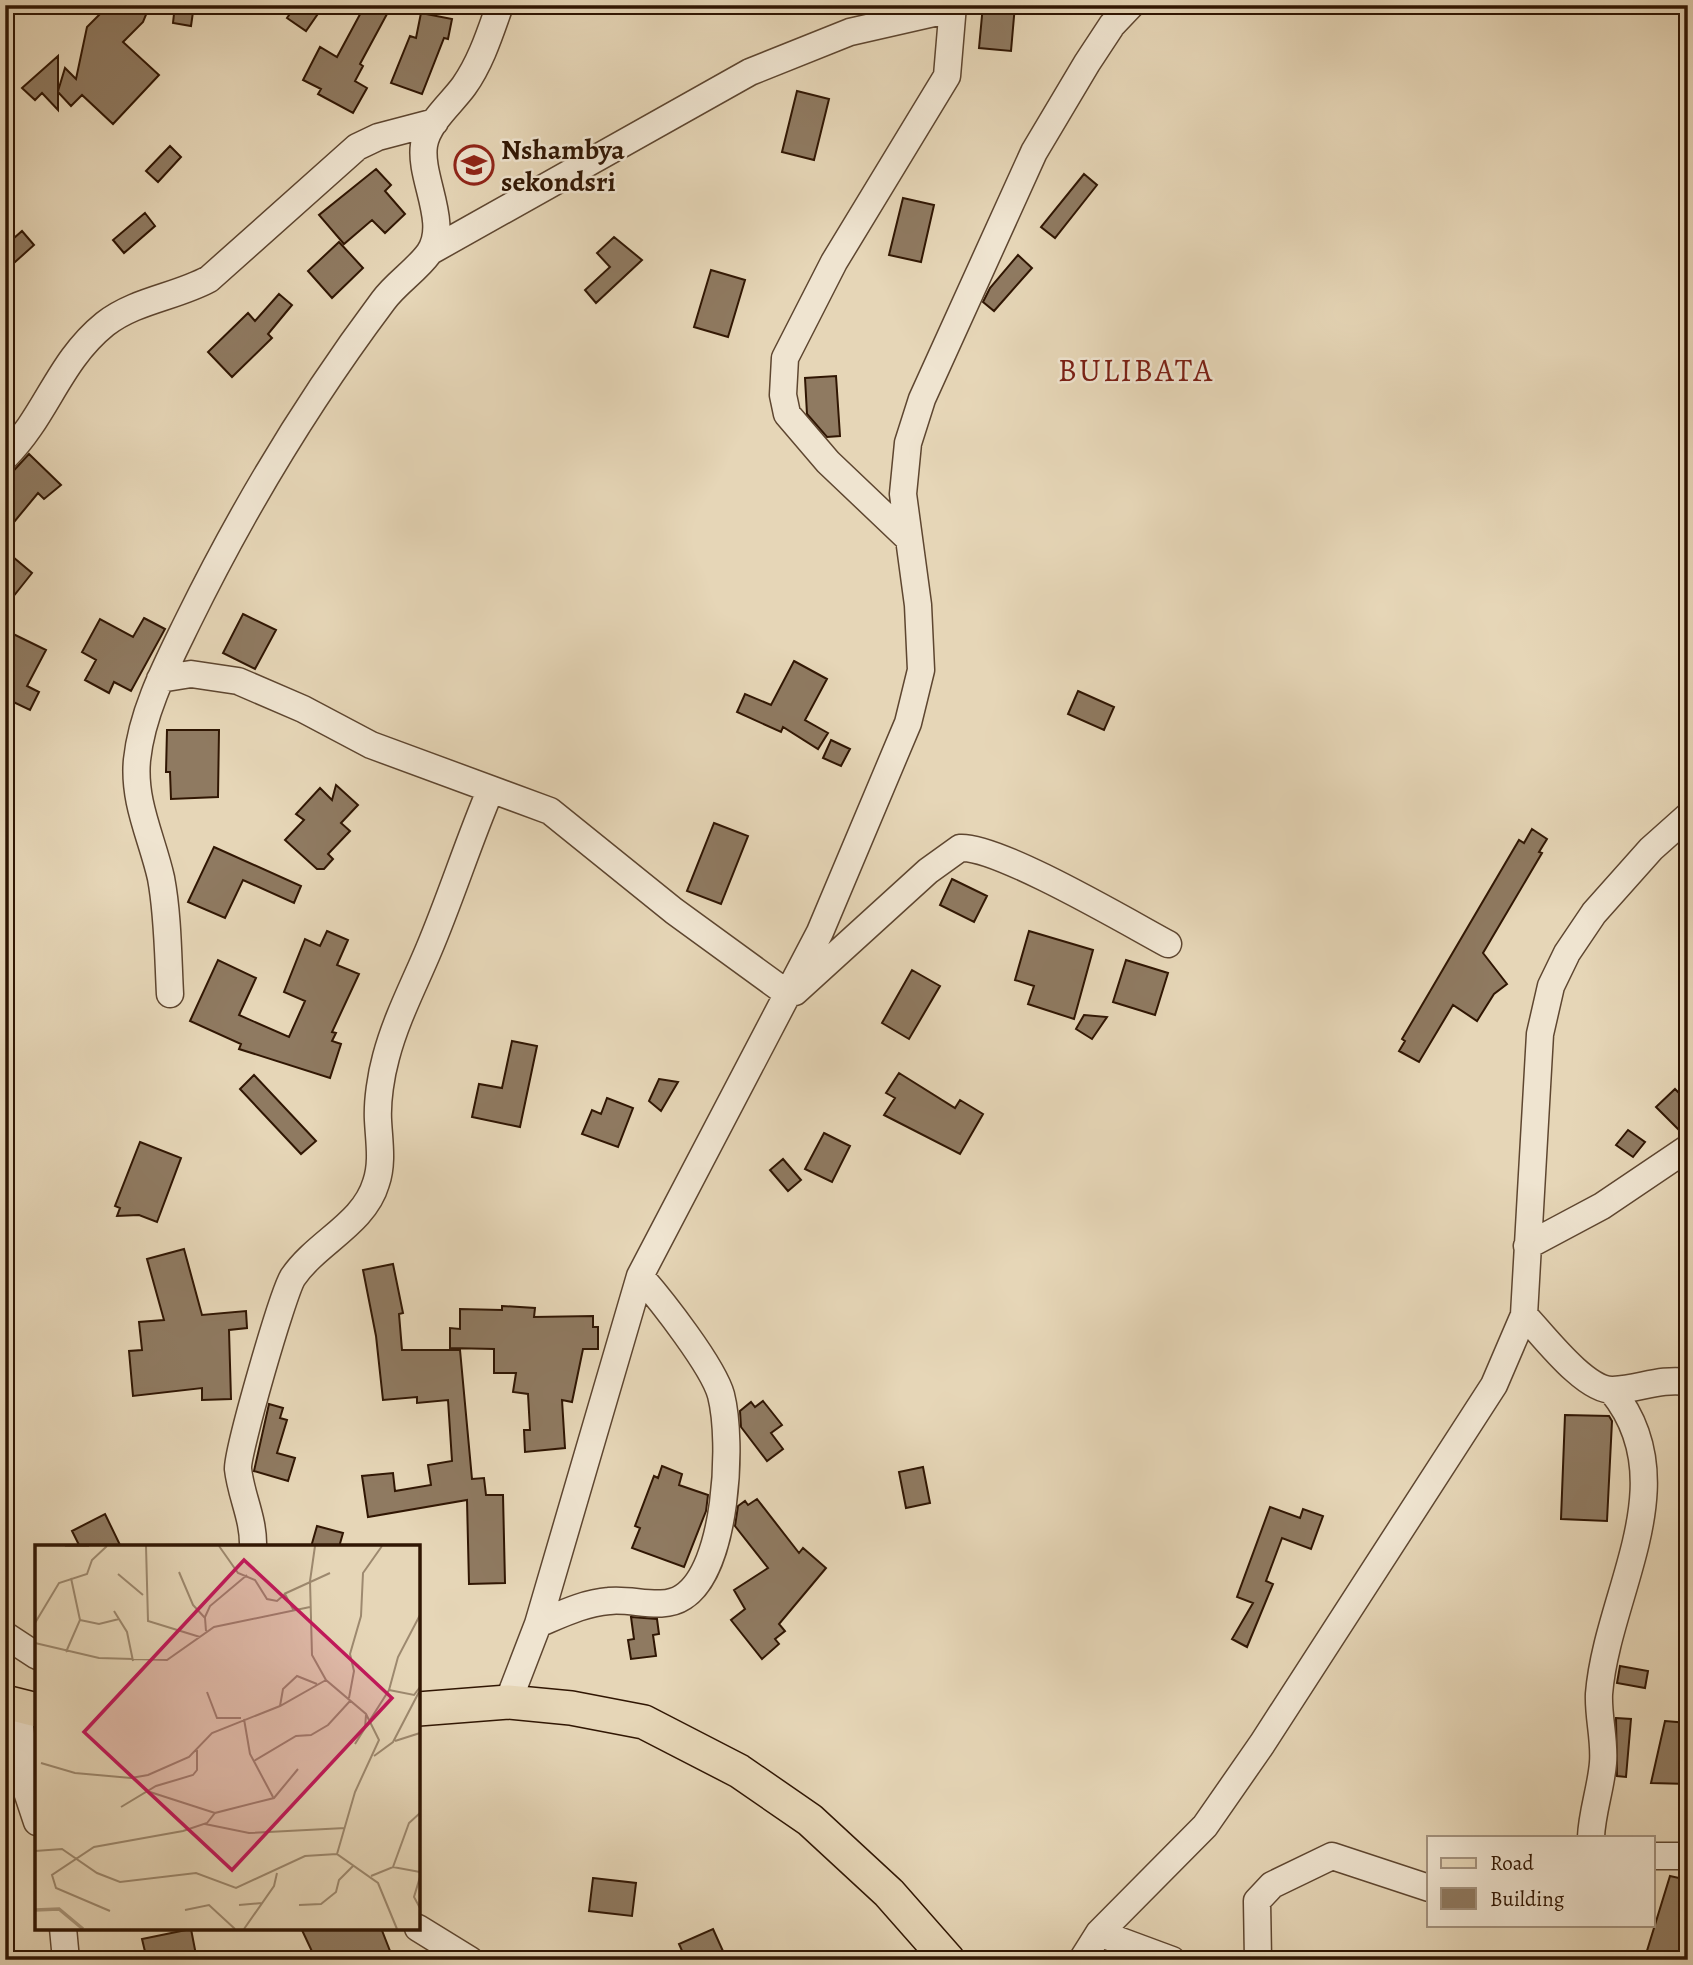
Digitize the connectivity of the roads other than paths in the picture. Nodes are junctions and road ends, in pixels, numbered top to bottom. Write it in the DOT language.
graph roads {
  1 [pos="500,5"];
  2 [pos="1131,5"];
  3 [pos="952,7"];
  4 [pos="435,121"];
  5 [pos="431,251"];
  6 [pos="5,457"];
  7 [pos="909,538"];
  8 [pos="160,679"];
  9 [pos="490,791"];
  10 [pos="1688,816"];
  11 [pos="1168,944"];
  12 [pos="170,994"];
  13 [pos="786,998"];
  14 [pos="1688,1148"];
  15 [pos="1527,1246"];
  16 [pos="640,1276"];
  17 [pos="1524,1315"];
  18 [pos="1688,1382"];
  19 [pos="1612,1391"];
  20 [pos="253,1545"];
  21 [pos="538,1624"];
  22 [pos="5,1635"];
  23 [pos="35,1655"];
  24 [pos="508,1702"];
  25 [pos="20,1706"];
  26 [pos="420,1709"];
  27 [pos="35,1816"];
  28 [pos="1591,1836"];
  29 [pos="1654,1856"];
  30 [pos="1688,1856"];
  31 [pos="1427,1887"];
  32 [pos="420,1929"];
  33 [pos="64,1930"];
  34 [pos="1099,1933"];
  35 [pos="66,1960"];
  36 [pos="470,1960"];
  37 [pos="948,1960"];
  38 [pos="1082,1960"];
  39 [pos="1172,1960"];
  40 [pos="1258,1960"];
  1 -- 4 [label="street"];
  2 -- 7 [label="street"];
  3 -- 5 [label="street"];
  3 -- 7 [label="street"];
  4 -- 5 [label="street"];
  4 -- 6 [label="street"];
  5 -- 8 [label="street"];
  7 -- 13 [label="street"];
  8 -- 9 [label="street"];
  8 -- 12 [label="street"];
  9 -- 13 [label="street"];
  9 -- 20 [label="street"];
  10 -- 15 [label="street"];
  11 -- 13 [label="street"];
  13 -- 16 [label="street"];
  14 -- 15 [label="street"];
  15 -- 17 [label="street"];
  16 -- 21 [label="street"];
  16 -- 21 [label="street"];
  17 -- 19 [label="street"];
  17 -- 34 [label="street"];
  18 -- 19 [label="street"];
  19 -- 28 [label="street"];
  21 -- 24 [label="street"];
  22 -- 23 [label="street"];
  24 -- 26 [label="main road"];
  24 -- 37 [label="main road"];
  25 -- 27 [label="street"];
  29 -- 30 [label="street"];
  31 -- 40 [label="street"];
  32 -- 36 [label="street"];
  33 -- 35 [label="street"];
  34 -- 38 [label="street"];
  34 -- 39 [label="street"];
}
